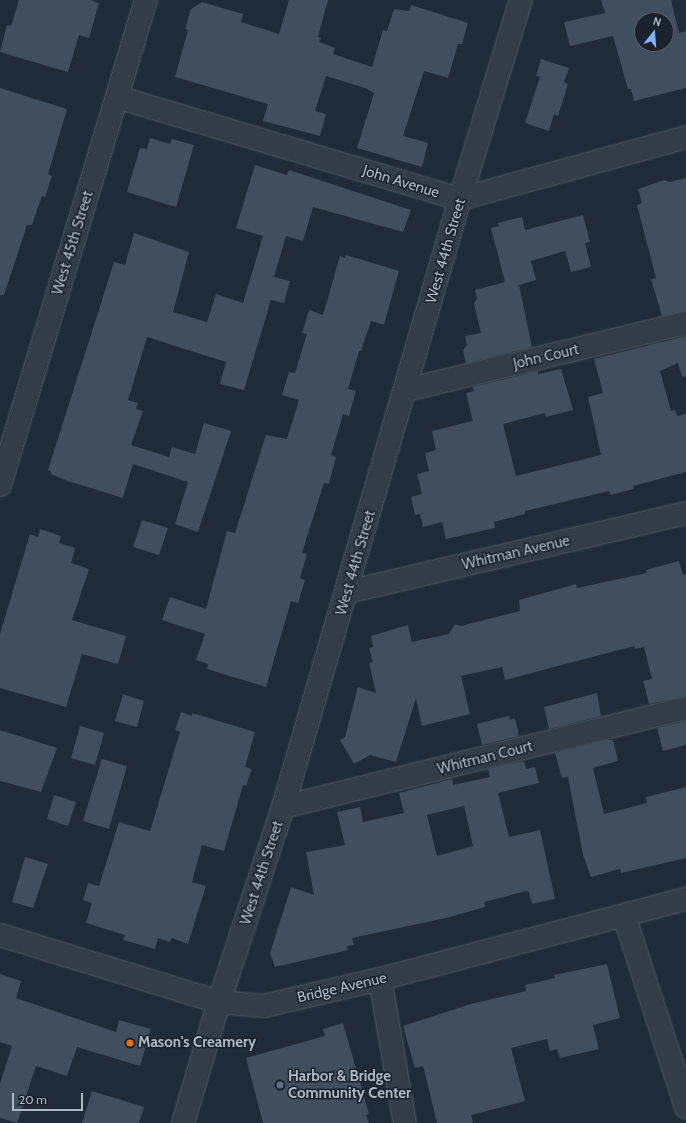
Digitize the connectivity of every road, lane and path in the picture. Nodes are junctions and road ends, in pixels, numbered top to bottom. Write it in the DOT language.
graph roads {
  1 [pos="146,0"];
  2 [pos="521,0"];
  3 [pos="117,97"];
  4 [pos="686,137"];
  5 [pos="460,199"];
  6 [pos="686,323"];
  7 [pos="406,390"];
  8 [pos="0,486"];
  9 [pos="686,513"];
  10 [pos="347,592"];
  11 [pos="686,708"];
  12 [pos="283,807"];
  13 [pos="686,899"];
  14 [pos="624,915"];
  15 [pos="0,935"];
  16 [pos="380,979"];
  17 [pos="219,1002"];
  18 [pos="686,1107"];
  19 [pos="183,1123"];
  20 [pos="405,1123"];
  1 -- 3 [label="street, West 45th Street"];
  2 -- 5 [label="street, West 44th Street"];
  3 -- 5 [label="street, John Avenue"];
  3 -- 8 [label="street, West 45th Street"];
  4 -- 5 [label="street, John Avenue"];
  5 -- 7 [label="street, West 44th Street"];
  6 -- 7 [label="street, John Court"];
  7 -- 10 [label="street, West 44th Street"];
  9 -- 10 [label="street, Whitman Avenue"];
  10 -- 12 [label="street, West 44th Street"];
  11 -- 12 [label="street, Whitman Court"];
  12 -- 17 [label="street, West 44th Street"];
  13 -- 14 [label="street, Bridge Avenue"];
  14 -- 16 [label="street, Bridge Avenue"];
  14 -- 18 [label="street"];
  15 -- 17 [label="street, Bridge Avenue"];
  16 -- 17 [label="street, Bridge Avenue"];
  16 -- 20 [label="street"];
  17 -- 19 [label="street, West 44th Street"];
}
